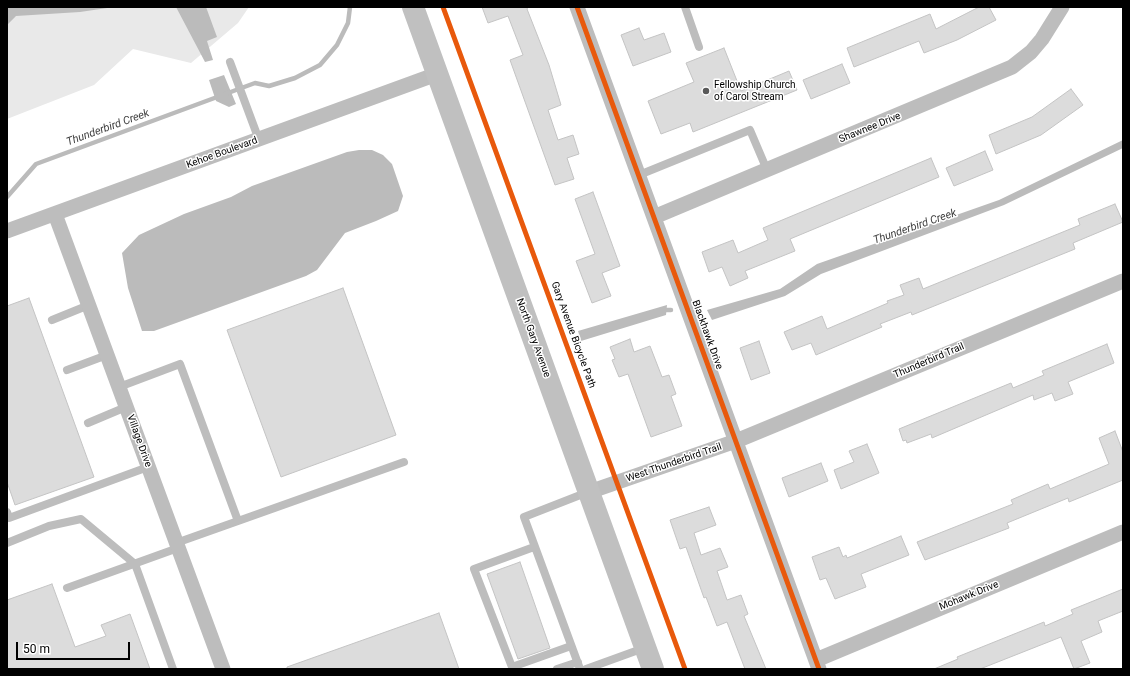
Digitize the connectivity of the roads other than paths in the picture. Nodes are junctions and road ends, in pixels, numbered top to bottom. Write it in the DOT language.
graph roads {
  1 [pos="413,7"];
  2 [pos="577,7"];
  3 [pos="684,7"];
  4 [pos="1062,7"];
  5 [pos="699,47"];
  6 [pos="230,62"];
  7 [pos="437,74"];
  8 [pos="259,140"];
  9 [pos="767,170"];
  10 [pos="639,175"];
  11 [pos="55,214"];
  12 [pos="654,217"];
  13 [pos="7,231"];
  14 [pos="1123,280"];
  15 [pos="89,305"];
  16 [pos="52,320"];
  17 [pos="107,355"];
  18 [pos="67,370"];
  19 [pos="119,387"];
  20 [pos="126,407"];
  21 [pos="88,423"];
  22 [pos="736,441"];
  23 [pos="404,462"];
  24 [pos="148,467"];
  25 [pos="589,492"];
  26 [pos="7,512"];
  27 [pos="238,521"];
  28 [pos="1123,532"];
  29 [pos="7,543"];
  30 [pos="177,546"];
  31 [pos="534,547"];
  32 [pos="135,564"];
  33 [pos="67,588"];
  34 [pos="571,646"];
  35 [pos="646,648"];
  36 [pos="817,664"];
  37 [pos="579,666"];
  38 [pos="173,669"];
  39 [pos="223,669"];
  40 [pos="557,669"];
  41 [pos="586,669"];
  42 [pos="653,669"];
  1 -- 7 [label="street, North Gary Avenue"];
  2 -- 10 [label="street, Blackhawk Drive"];
  3 -- 5 [label="lane"];
  4 -- 9 [label="street, Shawnee Drive"];
  6 -- 8 [label="lane"];
  7 -- 8 [label="street, Kehoe Boulevard"];
  7 -- 25 [label="street, North Gary Avenue"];
  8 -- 11 [label="street, Kehoe Boulevard"];
  9 -- 10 [label="lane"];
  9 -- 12 [label="street, Shawnee Drive"];
  10 -- 12 [label="street, Blackhawk Drive"];
  11 -- 13 [label="street, Kehoe Boulevard"];
  11 -- 15 [label="street, Village Drive"];
  12 -- 22 [label="street, Blackhawk Drive"];
  14 -- 22 [label="street, Thunderbird Trail"];
  15 -- 16 [label="lane"];
  15 -- 17 [label="street, Village Drive"];
  17 -- 18 [label="lane"];
  17 -- 19 [label="street, Village Drive"];
  19 -- 20 [label="street, Village Drive"];
  19 -- 27 [label="lane"];
  20 -- 21 [label="lane"];
  20 -- 24 [label="street, Village Drive"];
  22 -- 25 [label="street, West Thunderbird Trail"];
  22 -- 36 [label="street, Blackhawk Drive"];
  23 -- 27 [label="lane"];
  24 -- 26 [label="lane"];
  24 -- 30 [label="street, Village Drive"];
  25 -- 31 [label="lane"];
  25 -- 35 [label="street, North Gary Avenue"];
  27 -- 30 [label="lane"];
  28 -- 36 [label="street, Mohawk Drive"];
  29 -- 32 [label="lane"];
  30 -- 32 [label="lane"];
  30 -- 39 [label="street, Village Drive"];
  31 -- 34 [label="lane"];
  31 -- 34 [label="lane"];
  32 -- 33 [label="lane"];
  32 -- 38 [label="lane"];
  34 -- 37 [label="lane"];
  35 -- 41 [label="lane"];
  35 -- 42 [label="street, North Gary Avenue"];
  37 -- 40 [label="lane"];
}
